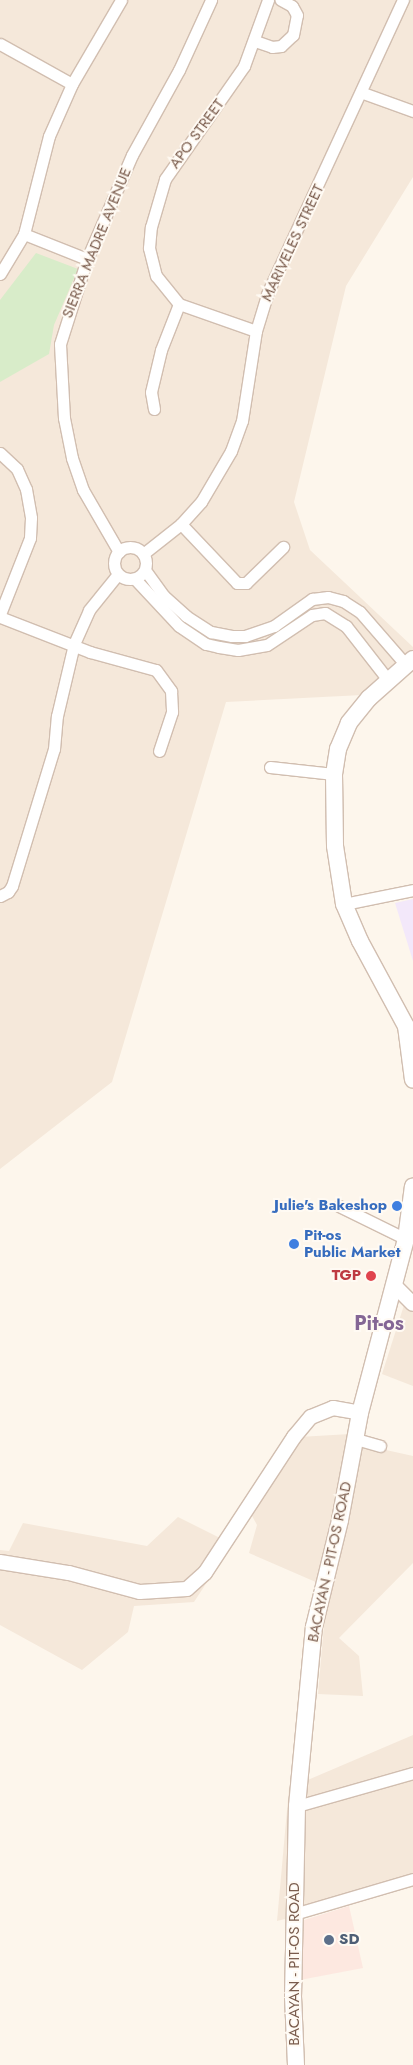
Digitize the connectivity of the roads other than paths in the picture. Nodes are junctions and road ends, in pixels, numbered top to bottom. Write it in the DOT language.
graph roads {
  1 [pos="121,0"];
  2 [pos="211,0"];
  3 [pos="268,0"];
  4 [pos="281,0"];
  5 [pos="403,0"];
  6 [pos="255,41"];
  7 [pos="0,44"];
  8 [pos="72,84"];
  9 [pos="363,93"];
  10 [pos="413,111"];
  11 [pos="24,234"];
  12 [pos="87,259"];
  13 [pos="0,274"];
  14 [pos="179,304"];
  15 [pos="256,331"];
  16 [pos="154,409"];
  17 [pos="0,452"];
  18 [pos="181,524"];
  19 [pos="283,547"];
  20 [pos="118,552"];
  21 [pos="143,554"];
  22 [pos="144,570"];
  23 [pos="118,574"];
  24 [pos="135,579"];
  25 [pos="360,612"];
  26 [pos="0,616"];
  27 [pos="182,621"];
  28 [pos="346,626"];
  29 [pos="74,644"];
  30 [pos="409,662"];
  31 [pos="388,680"];
  32 [pos="159,752"];
  33 [pos="270,768"];
  34 [pos="334,774"];
  35 [pos="413,890"];
  36 [pos="0,896"];
  37 [pos="344,904"];
  38 [pos="413,1080"];
  39 [pos="413,1186"];
  40 [pos="339,1206"];
  41 [pos="406,1238"];
  42 [pos="395,1286"];
  43 [pos="413,1304"];
  44 [pos="360,1413"];
  45 [pos="356,1439"];
  46 [pos="380,1446"];
  47 [pos="0,1562"];
  48 [pos="413,1773"];
  49 [pos="296,1806"];
  50 [pos="413,1879"];
  51 [pos="294,1914"];
  52 [pos="296,2065"];
  1 -- 8 [label="street"];
  2 -- 12 [label="street, SIERRA MADRE AVENUE"];
  3 -- 6 [label="street, APO STREET"];
  4 -- 6 [label="street"];
  5 -- 9 [label="street, MARIVELES STREET"];
  6 -- 14 [label="street, APO STREET"];
  7 -- 8 [label="street"];
  8 -- 11 [label="street"];
  9 -- 10 [label="street"];
  9 -- 15 [label="street, MARIVELES STREET"];
  11 -- 12 [label="street"];
  11 -- 13 [label="street"];
  12 -- 20 [label="street, SIERRA MADRE AVENUE"];
  14 -- 15 [label="street"];
  14 -- 16 [label="street"];
  15 -- 18 [label="street, MARIVELES STREET"];
  17 -- 26 [label="street"];
  18 -- 19 [label="street"];
  18 -- 21 [label="street, MARIVELES STREET"];
  20 -- 21 [label="street"];
  20 -- 23 [label="street"];
  21 -- 22 [label="street"];
  22 -- 24 [label="street"];
  22 -- 27 [label="street"];
  23 -- 24 [label="street"];
  23 -- 29 [label="street"];
  24 -- 27 [label="street"];
  25 -- 27 [label="street"];
  25 -- 28 [label="street"];
  25 -- 30 [label="street"];
  26 -- 29 [label="street"];
  27 -- 28 [label="street"];
  28 -- 31 [label="street"];
  29 -- 32 [label="street"];
  29 -- 36 [label="street"];
  30 -- 31 [label="main road"];
  31 -- 34 [label="main road"];
  33 -- 34 [label="street"];
  34 -- 37 [label="main road"];
  35 -- 37 [label="street"];
  37 -- 38 [label="main road"];
  39 -- 41 [label="main road, BACAYAN - PIT-OS ROAD"];
  40 -- 41 [label="street"];
  41 -- 42 [label="main road, BACAYAN - PIT-OS ROAD"];
  42 -- 43 [label="street"];
  42 -- 44 [label="main road, BACAYAN - PIT-OS ROAD"];
  44 -- 45 [label="main road, BACAYAN - PIT-OS ROAD"];
  44 -- 47 [label="street"];
  45 -- 46 [label="street"];
  45 -- 49 [label="main road, BACAYAN - PIT-OS ROAD"];
  48 -- 49 [label="street"];
  49 -- 51 [label="main road, BACAYAN - PIT-OS ROAD"];
  50 -- 51 [label="street"];
  51 -- 52 [label="main road, BACAYAN - PIT-OS ROAD"];
}
